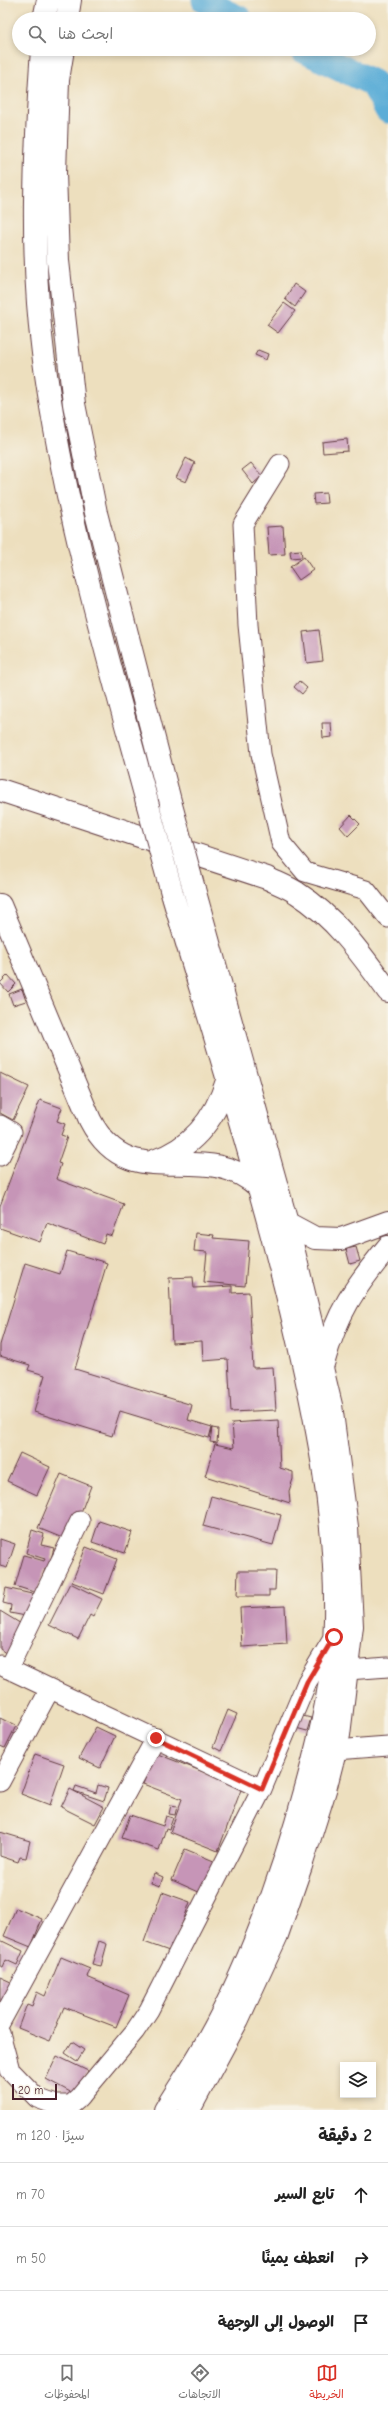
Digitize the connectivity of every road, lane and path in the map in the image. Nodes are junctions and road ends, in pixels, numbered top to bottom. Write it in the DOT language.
graph roads {
  1 [pos="48,0"];
  2 [pos="70,0"];
  3 [pos="45,12"];
  4 [pos="68,12"];
  5 [pos="41,56"];
  6 [pos="62,56"];
  7 [pos="280,464"];
  8 [pos="0,790"];
  9 [pos="305,872"];
  10 [pos="297,893"];
  11 [pos="0,905"];
  12 [pos="388,918"];
  13 [pos="388,991"];
  14 [pos="227,1081"];
  15 [pos="0,1125"];
  16 [pos="0,1156"];
  17 [pos="147,1163"];
  18 [pos="260,1188"];
  19 [pos="388,1222"];
  20 [pos="287,1223"];
  21 [pos="388,1248"];
  22 [pos="322,1365"];
  23 [pos="80,1522"];
  24 [pos="334,1637"];
  25 [pos="4,1667"];
  26 [pos="388,1667"];
  27 [pos="348,1670"];
  28 [pos="50,1689"];
  29 [pos="156,1738"];
  30 [pos="388,1746"];
  31 [pos="335,1750"];
  32 [pos="0,1782"];
  33 [pos="262,1789"];
  34 [pos="0,2023"];
  35 [pos="0,2033"];
  36 [pos="165,2110"];
  37 [pos="189,2110"];
  1 -- 3 [label="highway"];
  2 -- 4 [label="highway"];
  5 -- 14 [label="highway, bridge"];
  6 -- 20 [label="highway, bridge"];
  7 -- 9 [label="street"];
  8 -- 10 [label="highway"];
  9 -- 10 [label="street"];
  9 -- 12 [label="street"];
  10 -- 13 [label="highway"];
  11 -- 17 [label="highway"];
  14 -- 17 [label="highway"];
  14 -- 18 [label="highway"];
  15 -- 16 [label="street"];
  17 -- 18 [label="highway"];
  18 -- 24 [label="highway"];
  19 -- 20 [label="highway"];
  20 -- 22 [label="highway"];
  21 -- 22 [label="highway"];
  22 -- 27 [label="highway"];
  23 -- 25 [label="street"];
  24 -- 33 [label="street"];
  24 -- 36 [label="highway"];
  25 -- 28 [label="street"];
  26 -- 27 [label="street"];
  27 -- 31 [label="highway"];
  28 -- 29 [label="street"];
  28 -- 32 [label="street"];
  29 -- 33 [label="street"];
  29 -- 34 [label="street"];
  30 -- 31 [label="street"];
  31 -- 37 [label="highway"];
  33 -- 35 [label="street"];
}
